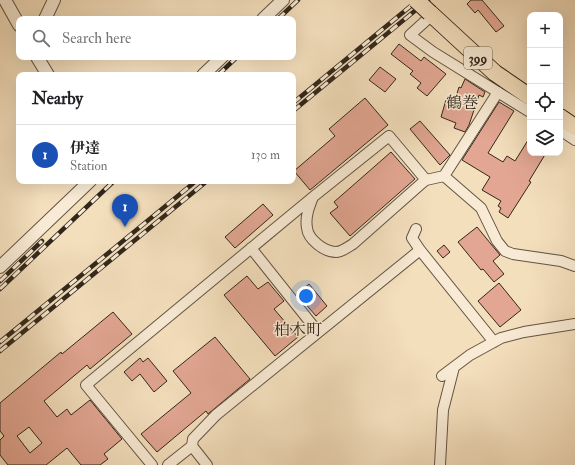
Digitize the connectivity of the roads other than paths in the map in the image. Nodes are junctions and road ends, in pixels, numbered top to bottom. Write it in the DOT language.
graph roads {
  1 [pos="5,0"];
  2 [pos="54,0"];
  3 [pos="283,0"];
  4 [pos="416,0"];
  5 [pos="431,14"];
  6 [pos="46,16"];
  7 [pos="266,16"];
  8 [pos="16,20"];
  9 [pos="39,60"];
  10 [pos="219,60"];
  11 [pos="46,72"];
  12 [pos="206,72"];
  13 [pos="498,92"];
  14 [pos="527,95"];
  15 [pos="527,110"];
  16 [pos="563,119"];
  17 [pos="575,127"];
  18 [pos="563,132"];
  19 [pos="575,140"];
  20 [pos="444,176"];
  21 [pos="426,180"];
  22 [pos="87,184"];
  23 [pos="313,197"];
  24 [pos="416,229"];
  25 [pos="251,248"];
  26 [pos="420,250"];
  27 [pos="575,266"];
  28 [pos="0,267"];
  29 [pos="575,324"];
  30 [pos="318,332"];
  31 [pos="494,342"];
  32 [pos="454,367"];
  33 [pos="442,376"];
  34 [pos="192,446"];
  35 [pos="152,465"];
  36 [pos="168,465"];
  37 [pos="207,465"];
  38 [pos="440,465"];
  1 -- 8 [label="street"];
  2 -- 6 [label="street"];
  3 -- 7 [label="street"];
  4 -- 5 [label="highway, 399, bridge"];
  5 -- 13 [label="street"];
  5 -- 14 [label="highway, 399"];
  9 -- 11 [label="street"];
  10 -- 12 [label="street"];
  13 -- 15 [label="street"];
  13 -- 20 [label="street"];
  16 -- 17 [label="highway"];
  18 -- 19 [label="street"];
  20 -- 21 [label="street"];
  20 -- 27 [label="street"];
  21 -- 23 [label="street"];
  21 -- 23 [label="street"];
  22 -- 28 [label="street"];
  23 -- 25 [label="street"];
  24 -- 26 [label="street"];
  25 -- 30 [label="street"];
  25 -- 35 [label="street"];
  26 -- 30 [label="street"];
  26 -- 31 [label="street"];
  29 -- 31 [label="street"];
  30 -- 34 [label="street"];
  31 -- 32 [label="street"];
  32 -- 33 [label="street"];
  32 -- 38 [label="street"];
  34 -- 36 [label="street"];
  34 -- 37 [label="street"];
}
